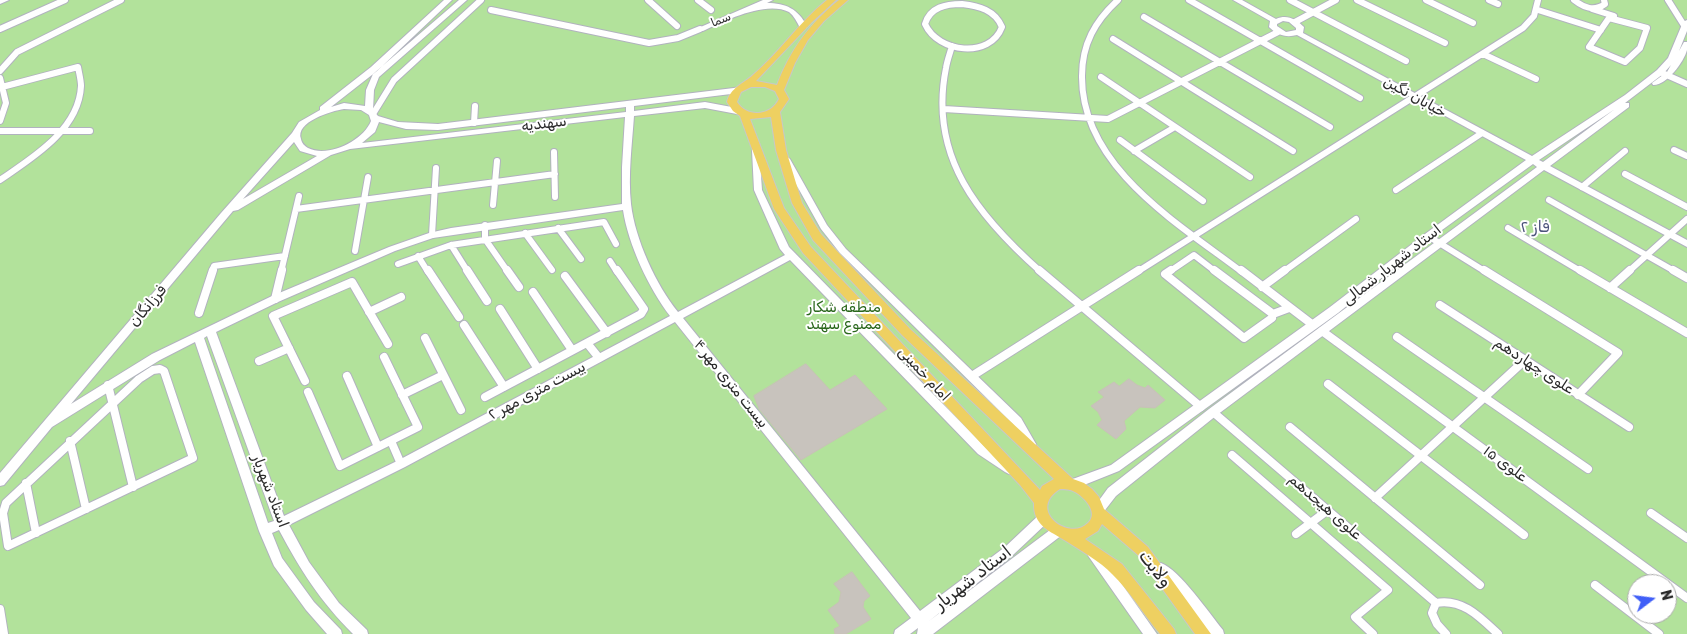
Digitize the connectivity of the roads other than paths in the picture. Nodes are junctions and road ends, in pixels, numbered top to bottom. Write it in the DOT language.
graph roads {
  1 [pos="5,0"];
  2 [pos="65,0"];
  3 [pos="121,0"];
  4 [pos="448,0"];
  5 [pos="462,0"];
  6 [pos="481,0"];
  7 [pos="649,0"];
  8 [pos="698,0"];
  9 [pos="770,0"];
  10 [pos="832,0"];
  11 [pos="844,0"];
  12 [pos="1118,0"];
  13 [pos="1189,0"];
  14 [pos="1237,0"];
  15 [pos="1290,0"];
  16 [pos="1336,0"];
  17 [pos="1357,0"];
  18 [pos="1426,0"];
  19 [pos="1489,0"];
  20 [pos="1538,0"];
  21 [pos="1574,0"];
  22 [pos="1604,0"];
  23 [pos="1668,0"];
  24 [pos="0,2"];
  25 [pos="1498,4"];
  26 [pos="755,6"];
  27 [pos="1592,9"];
  28 [pos="491,10"];
  29 [pos="711,10"];
  30 [pos="1538,10"];
  31 [pos="1313,12"];
  32 [pos="1144,17"];
  33 [pos="1275,21"];
  34 [pos="1295,22"];
  35 [pos="1645,22"];
  36 [pos="1473,23"];
  37 [pos="677,26"];
  38 [pos="803,26"];
  39 [pos="1686,26"];
  40 [pos="700,29"];
  41 [pos="0,30"];
  42 [pos="1601,30"];
  43 [pos="1278,32"];
  44 [pos="1298,33"];
  45 [pos="1113,39"];
  46 [pos="1261,40"];
  47 [pos="1445,43"];
  48 [pos="1687,44"];
  49 [pos="952,46"];
  50 [pos="1483,54"];
  51 [pos="1406,61"];
  52 [pos="1220,62"];
  53 [pos="0,71"];
  54 [pos="1664,73"];
  55 [pos="1101,77"];
  56 [pos="0,78"];
  57 [pos="1536,79"];
  58 [pos="1182,82"];
  59 [pos="1687,84"];
  60 [pos="2,87"];
  61 [pos="743,87"];
  62 [pos="780,90"];
  63 [pos="1414,96"];
  64 [pos="1360,98"];
  65 [pos="1140,104"];
  66 [pos="475,106"];
  67 [pos="630,109"];
  68 [pos="944,109"];
  69 [pos="741,112"];
  70 [pos="775,112"];
  71 [pos="372,114"];
  72 [pos="314,115"];
  73 [pos="1090,117"];
  74 [pos="0,121"];
  75 [pos="474,123"];
  76 [pos="1175,127"];
  77 [pos="1330,127"];
  78 [pos="60,131"];
  79 [pos="90,131"];
  80 [pos="0,132"];
  81 [pos="297,133"];
  82 [pos="1482,133"];
  83 [pos="1120,140"];
  84 [pos="352,147"];
  85 [pos="756,149"];
  86 [pos="781,150"];
  87 [pos="1134,150"];
  88 [pos="1674,150"];
  89 [pos="1293,151"];
  90 [pos="1625,151"];
  91 [pos="554,152"];
  92 [pos="328,153"];
  93 [pos="1687,156"];
  94 [pos="496,160"];
  95 [pos="1532,161"];
  96 [pos="1544,167"];
  97 [pos="436,168"];
  98 [pos="554,174"];
  99 [pos="1625,174"];
  100 [pos="368,177"];
  101 [pos="1250,177"];
  102 [pos="0,180"];
  103 [pos="495,182"];
  104 [pos="1582,187"];
  105 [pos="433,190"];
  106 [pos="1396,190"];
  107 [pos="299,196"];
  108 [pos="555,197"];
  109 [pos="364,200"];
  110 [pos="1549,200"];
  111 [pos="1203,201"];
  112 [pos="493,205"];
  113 [pos="627,206"];
  114 [pos="1687,207"];
  115 [pos="296,209"];
  116 [pos="224,215"];
  117 [pos="1356,219"];
  118 [pos="1687,219"];
  119 [pos="486,225"];
  120 [pos="558,228"];
  121 [pos="1508,228"];
  122 [pos="525,233"];
  123 [pos="1669,234"];
  124 [pos="432,235"];
  125 [pos="1194,236"];
  126 [pos="1428,236"];
  127 [pos="486,239"];
  128 [pos="1439,243"];
  129 [pos="616,244"];
  130 [pos="1687,244"];
  131 [pos="451,245"];
  132 [pos="355,251"];
  133 [pos="1646,255"];
  134 [pos="285,256"];
  135 [pos="418,256"];
  136 [pos="791,256"];
  137 [pos="581,259"];
  138 [pos="610,261"];
  139 [pos="398,264"];
  140 [pos="552,270"];
  141 [pos="565,276"];
  142 [pos="1687,278"];
  143 [pos="320,281"];
  144 [pos="519,287"];
  145 [pos="1262,287"];
  146 [pos="1610,288"];
  147 [pos="533,292"];
  148 [pos="326,293"];
  149 [pos="401,297"];
  150 [pos="276,299"];
  151 [pos="487,301"];
  152 [pos="1440,305"];
  153 [pos="1081,306"];
  154 [pos="1289,308"];
  155 [pos="500,309"];
  156 [pos="369,312"];
  157 [pos="199,313"];
  158 [pos="677,317"];
  159 [pos="459,318"];
  160 [pos="1272,318"];
  161 [pos="464,324"];
  162 [pos="1313,325"];
  163 [pos="210,330"];
  164 [pos="1322,331"];
  165 [pos="606,333"];
  166 [pos="1687,333"];
  167 [pos="198,336"];
  168 [pos="1397,337"];
  169 [pos="425,338"];
  170 [pos="587,343"];
  171 [pos="388,344"];
  172 [pos="289,348"];
  173 [pos="572,350"];
  174 [pos="384,357"];
  175 [pos="599,358"];
  176 [pos="1525,360"];
  177 [pos="260,361"];
  178 [pos="538,369"];
  179 [pos="443,375"];
  180 [pos="347,376"];
  181 [pos="972,376"];
  182 [pos="305,381"];
  183 [pos="1328,384"];
  184 [pos="108,385"];
  185 [pos="504,387"];
  186 [pos="308,392"];
  187 [pos="402,394"];
  188 [pos="1578,395"];
  189 [pos="485,397"];
  190 [pos="1484,397"];
  191 [pos="113,403"];
  192 [pos="1201,408"];
  193 [pos="461,410"];
  194 [pos="1213,412"];
  195 [pos="50,423"];
  196 [pos="1453,425"];
  197 [pos="1290,427"];
  198 [pos="1629,427"];
  199 [pos="391,440"];
  200 [pos="70,441"];
  201 [pos="378,447"];
  202 [pos="1034,452"];
  203 [pos="1232,455"];
  204 [pos="1420,456"];
  205 [pos="401,464"];
  206 [pos="1588,469"];
  207 [pos="1022,477"];
  208 [pos="0,481"];
  209 [pos="26,483"];
  210 [pos="1071,483"];
  211 [pos="133,487"];
  212 [pos="1375,498"];
  213 [pos="1040,500"];
  214 [pos="86,509"];
  215 [pos="1328,510"];
  216 [pos="1098,511"];
  217 [pos="1651,513"];
  218 [pos="1044,518"];
  219 [pos="281,523"];
  220 [pos="1311,523"];
  221 [pos="264,531"];
  222 [pos="1062,532"];
  223 [pos="36,533"];
  224 [pos="1296,534"];
  225 [pos="1524,535"];
  226 [pos="1687,538"];
  227 [pos="1091,550"];
  228 [pos="1143,551"];
  229 [pos="1595,584"];
  230 [pos="1480,585"];
  231 [pos="1687,598"];
  232 [pos="1436,603"];
  233 [pos="0,609"];
  234 [pos="920,619"];
  235 [pos="927,633"];
  236 [pos="4,634"];
  237 [pos="336,634"];
  238 [pos="362,634"];
  239 [pos="900,634"];
  240 [pos="1151,634"];
  241 [pos="1169,634"];
  242 [pos="1204,634"];
  243 [pos="1218,634"];
  244 [pos="1373,634"];
  245 [pos="1446,634"];
  246 [pos="1498,634"];
  247 [pos="1659,634"];
  1 -- 24 [label="street"];
  2 -- 41 [label="street"];
  3 -- 53 [label="street"];
  4 -- 72 [label="street"];
  5 -- 71 [label="street"];
  6 -- 71 [label="street"];
  7 -- 37 [label="street"];
  8 -- 29 [label="street"];
  9 -- 26 [label="street, سما"];
  10 -- 38 [label="main road"];
  11 -- 62 [label="main road"];
  12 -- 73 [label="street"];
  13 -- 46 [label="street"];
  14 -- 33 [label="street"];
  15 -- 31 [label="street"];
  16 -- 31 [label="street"];
  17 -- 47 [label="street"];
  18 -- 36 [label="street"];
  19 -- 25 [label="street"];
  20 -- 30 [label="street"];
  21 -- 27 [label="street"];
  22 -- 27 [label="street"];
  23 -- 39 [label="street"];
  26 -- 38 [label="street"];
  26 -- 40 [label="street, سما"];
  27 -- 35 [label="street"];
  28 -- 40 [label="street"];
  30 -- 42 [label="street"];
  30 -- 50 [label="street"];
  31 -- 34 [label="street"];
  31 -- 51 [label="street"];
  32 -- 52 [label="street"];
  33 -- 34 [label="street"];
  33 -- 43 [label="street"];
  34 -- 44 [label="street"];
  38 -- 61 [label="main road"];
  39 -- 54 [label="street, استاد شهریار شمالی"];
  42 -- 42 [label="street"];
  43 -- 44 [label="street"];
  43 -- 46 [label="street"];
  44 -- 63 [label="street, خیابان نگین"];
  45 -- 58 [label="street"];
  46 -- 52 [label="street"];
  46 -- 64 [label="street"];
  48 -- 54 [label="street, استاد شهریار شمالی"];
  49 -- 49 [label="street"];
  49 -- 68 [label="street"];
  50 -- 57 [label="street"];
  50 -- 63 [label="street"];
  52 -- 58 [label="street"];
  52 -- 77 [label="street"];
  54 -- 59 [label="street"];
  54 -- 95 [label="street, استاد شهریار شمالی"];
  54 -- 96 [label="street, استاد شهریار شمالی"];
  55 -- 65 [label="street"];
  56 -- 60 [label="street"];
  58 -- 65 [label="street"];
  58 -- 89 [label="street"];
  60 -- 74 [label="street"];
  60 -- 78 [label="street"];
  61 -- 62 [label="main road"];
  61 -- 67 [label="street, سهندیه"];
  61 -- 69 [label="main road"];
  62 -- 70 [label="main road"];
  63 -- 82 [label="street, خیابان نگین"];
  63 -- 125 [label="street"];
  65 -- 73 [label="street"];
  65 -- 76 [label="street"];
  66 -- 75 [label="street"];
  67 -- 69 [label="street, سهندیه"];
  67 -- 75 [label="street, سهندیه"];
  67 -- 84 [label="street, سهندیه"];
  67 -- 113 [label="street, بیست متری مهر ۴"];
  68 -- 73 [label="street"];
  68 -- 153 [label="street"];
  69 -- 70 [label="main road"];
  69 -- 85 [label="main road, امام خمینی"];
  70 -- 86 [label="main road, امام خمینی"];
  71 -- 72 [label="street, سهندیه"];
  71 -- 75 [label="street, سهندیه"];
  71 -- 84 [label="street"];
  72 -- 81 [label="street, فرزانگان"];
  73 -- 125 [label="street"];
  76 -- 87 [label="street"];
  76 -- 101 [label="street"];
  78 -- 79 [label="street"];
  78 -- 80 [label="street"];
  78 -- 102 [label="street"];
  81 -- 92 [label="street"];
  81 -- 116 [label="street, فرزانگان"];
  82 -- 95 [label="street, خیابان نگین"];
  82 -- 106 [label="street"];
  83 -- 87 [label="street"];
  84 -- 92 [label="street, سهندیه"];
  85 -- 136 [label="street"];
  85 -- 207 [label="main road, امام خمینی"];
  86 -- 181 [label="street"];
  86 -- 202 [label="main road, امام خمینی"];
  87 -- 111 [label="street"];
  88 -- 93 [label="street"];
  90 -- 104 [label="street"];
  91 -- 98 [label="street"];
  92 -- 116 [label="street"];
  94 -- 103 [label="street"];
  95 -- 96 [label="street, خیابان نگین"];
  95 -- 126 [label="street, استاد شهریار شمالی"];
  96 -- 104 [label="street, خیابان نگین"];
  96 -- 128 [label="street, استاد شهریار شمالی"];
  97 -- 105 [label="street"];
  98 -- 103 [label="street"];
  98 -- 108 [label="street"];
  99 -- 114 [label="street"];
  100 -- 109 [label="street"];
  103 -- 105 [label="street"];
  103 -- 112 [label="street"];
  104 -- 123 [label="street, خیابان نگین"];
  105 -- 109 [label="street"];
  105 -- 124 [label="street"];
  107 -- 115 [label="street"];
  109 -- 115 [label="street"];
  109 -- 132 [label="street"];
  110 -- 133 [label="street"];
  113 -- 119 [label="street"];
  113 -- 158 [label="street, بیست متری مهر ۴"];
  115 -- 134 [label="street"];
  116 -- 195 [label="street, فرزانگان"];
  117 -- 145 [label="street"];
  118 -- 123 [label="street"];
  119 -- 124 [label="street"];
  119 -- 127 [label="street"];
  120 -- 122 [label="street"];
  120 -- 129 [label="street"];
  120 -- 137 [label="street"];
  121 -- 146 [label="street"];
  122 -- 127 [label="street"];
  122 -- 140 [label="street"];
  123 -- 130 [label="street, خیابان نگین"];
  123 -- 133 [label="street"];
  124 -- 143 [label="street"];
  125 -- 145 [label="street"];
  125 -- 153 [label="street"];
  126 -- 128 [label="street"];
  126 -- 162 [label="street, استاد شهریار شمالی"];
  127 -- 131 [label="street"];
  127 -- 144 [label="street"];
  128 -- 164 [label="street, استاد شهریار شمالی"];
  128 -- 188 [label="street"];
  131 -- 135 [label="street"];
  131 -- 151 [label="street"];
  133 -- 142 [label="street"];
  133 -- 146 [label="street"];
  134 -- 150 [label="street"];
  134 -- 157 [label="street"];
  135 -- 139 [label="street"];
  135 -- 159 [label="street"];
  136 -- 158 [label="street, بیست متری مهر ۲"];
  136 -- 207 [label="street"];
  138 -- 165 [label="street"];
  141 -- 165 [label="street"];
  143 -- 148 [label="street"];
  143 -- 150 [label="street"];
  145 -- 154 [label="street"];
  146 -- 166 [label="street"];
  147 -- 173 [label="street"];
  148 -- 156 [label="street"];
  148 -- 172 [label="street"];
  149 -- 156 [label="street"];
  150 -- 163 [label="street"];
  152 -- 176 [label="street, علوی چهاردهم"];
  153 -- 181 [label="street"];
  153 -- 192 [label="street"];
  154 -- 160 [label="street"];
  154 -- 162 [label="street"];
  155 -- 178 [label="street"];
  156 -- 171 [label="street"];
  158 -- 175 [label="street, بیست متری مهر ۲"];
  158 -- 234 [label="street, بیست متری مهر ۴"];
  161 -- 185 [label="street"];
  162 -- 164 [label="street"];
  162 -- 192 [label="street, استاد شهریار شمالی"];
  163 -- 167 [label="street"];
  163 -- 219 [label="street, استاد شهریار"];
  164 -- 194 [label="street, استاد شهریار شمالی"];
  164 -- 196 [label="street, علوی ۱۵"];
  165 -- 170 [label="street"];
  167 -- 184 [label="street"];
  167 -- 221 [label="street, استاد شهریار"];
  168 -- 190 [label="street"];
  169 -- 179 [label="street"];
  170 -- 173 [label="street"];
  170 -- 175 [label="street"];
  172 -- 177 [label="street"];
  172 -- 182 [label="street"];
  173 -- 178 [label="street"];
  174 -- 187 [label="street"];
  175 -- 205 [label="street, بیست متری مهر ۲"];
  176 -- 188 [label="street, علوی چهاردهم"];
  176 -- 190 [label="street"];
  178 -- 185 [label="street"];
  179 -- 187 [label="street"];
  179 -- 193 [label="street"];
  180 -- 201 [label="street"];
  181 -- 202 [label="street"];
  183 -- 204 [label="street"];
  184 -- 191 [label="street"];
  184 -- 195 [label="street"];
  185 -- 189 [label="street"];
  186 -- 201 [label="street"];
  187 -- 199 [label="street"];
  188 -- 198 [label="street, علوی چهاردهم"];
  190 -- 196 [label="street"];
  190 -- 206 [label="street"];
  191 -- 200 [label="street"];
  191 -- 211 [label="street"];
  191 -- 211 [label="street"];
  192 -- 210 [label="street, استاد شهریار شمالی"];
  194 -- 215 [label="street, علوی هیجدهم"];
  194 -- 216 [label="street, استاد شهریار شمالی"];
  195 -- 208 [label="street, فرزانگان"];
  196 -- 204 [label="street"];
  196 -- 231 [label="street, علوی ۱۵"];
  197 -- 212 [label="street"];
  199 -- 201 [label="street"];
  199 -- 205 [label="street"];
  200 -- 209 [label="street"];
  200 -- 214 [label="street"];
  202 -- 210 [label="main road, امام خمینی"];
  203 -- 220 [label="street"];
  204 -- 212 [label="street"];
  204 -- 225 [label="street"];
  205 -- 219 [label="street, بیست متری مهر ۲"];
  207 -- 213 [label="main road, امام خمینی"];
  209 -- 223 [label="street"];
  209 -- 223 [label="street"];
  210 -- 213 [label="main road"];
  210 -- 216 [label="main road"];
  211 -- 214 [label="street"];
  212 -- 230 [label="street"];
  213 -- 218 [label="main road"];
  214 -- 223 [label="street"];
  215 -- 220 [label="street"];
  215 -- 232 [label="street, علوی هیجدهم"];
  216 -- 222 [label="main road"];
  216 -- 228 [label="main road, ولایت"];
  217 -- 226 [label="street"];
  218 -- 222 [label="main road"];
  218 -- 234 [label="street, استاد شهریار"];
  219 -- 221 [label="street, بیست متری مهر ۲"];
  219 -- 238 [label="street, استاد شهریار"];
  220 -- 224 [label="street"];
  220 -- 244 [label="street"];
  221 -- 237 [label="street, استاد شهریار"];
  222 -- 227 [label="main road, ولایت"];
  222 -- 235 [label="street, استاد شهریار"];
  227 -- 240 [label="street"];
  227 -- 241 [label="main road, ولایت"];
  228 -- 242 [label="main road, ولایت"];
  228 -- 243 [label="street"];
  229 -- 247 [label="street"];
  232 -- 245 [label="street"];
  232 -- 246 [label="street"];
  233 -- 236 [label="street"];
  234 -- 235 [label="street, بیست متری مهر ۴"];
  234 -- 239 [label="street, استاد شهریار"];
}
